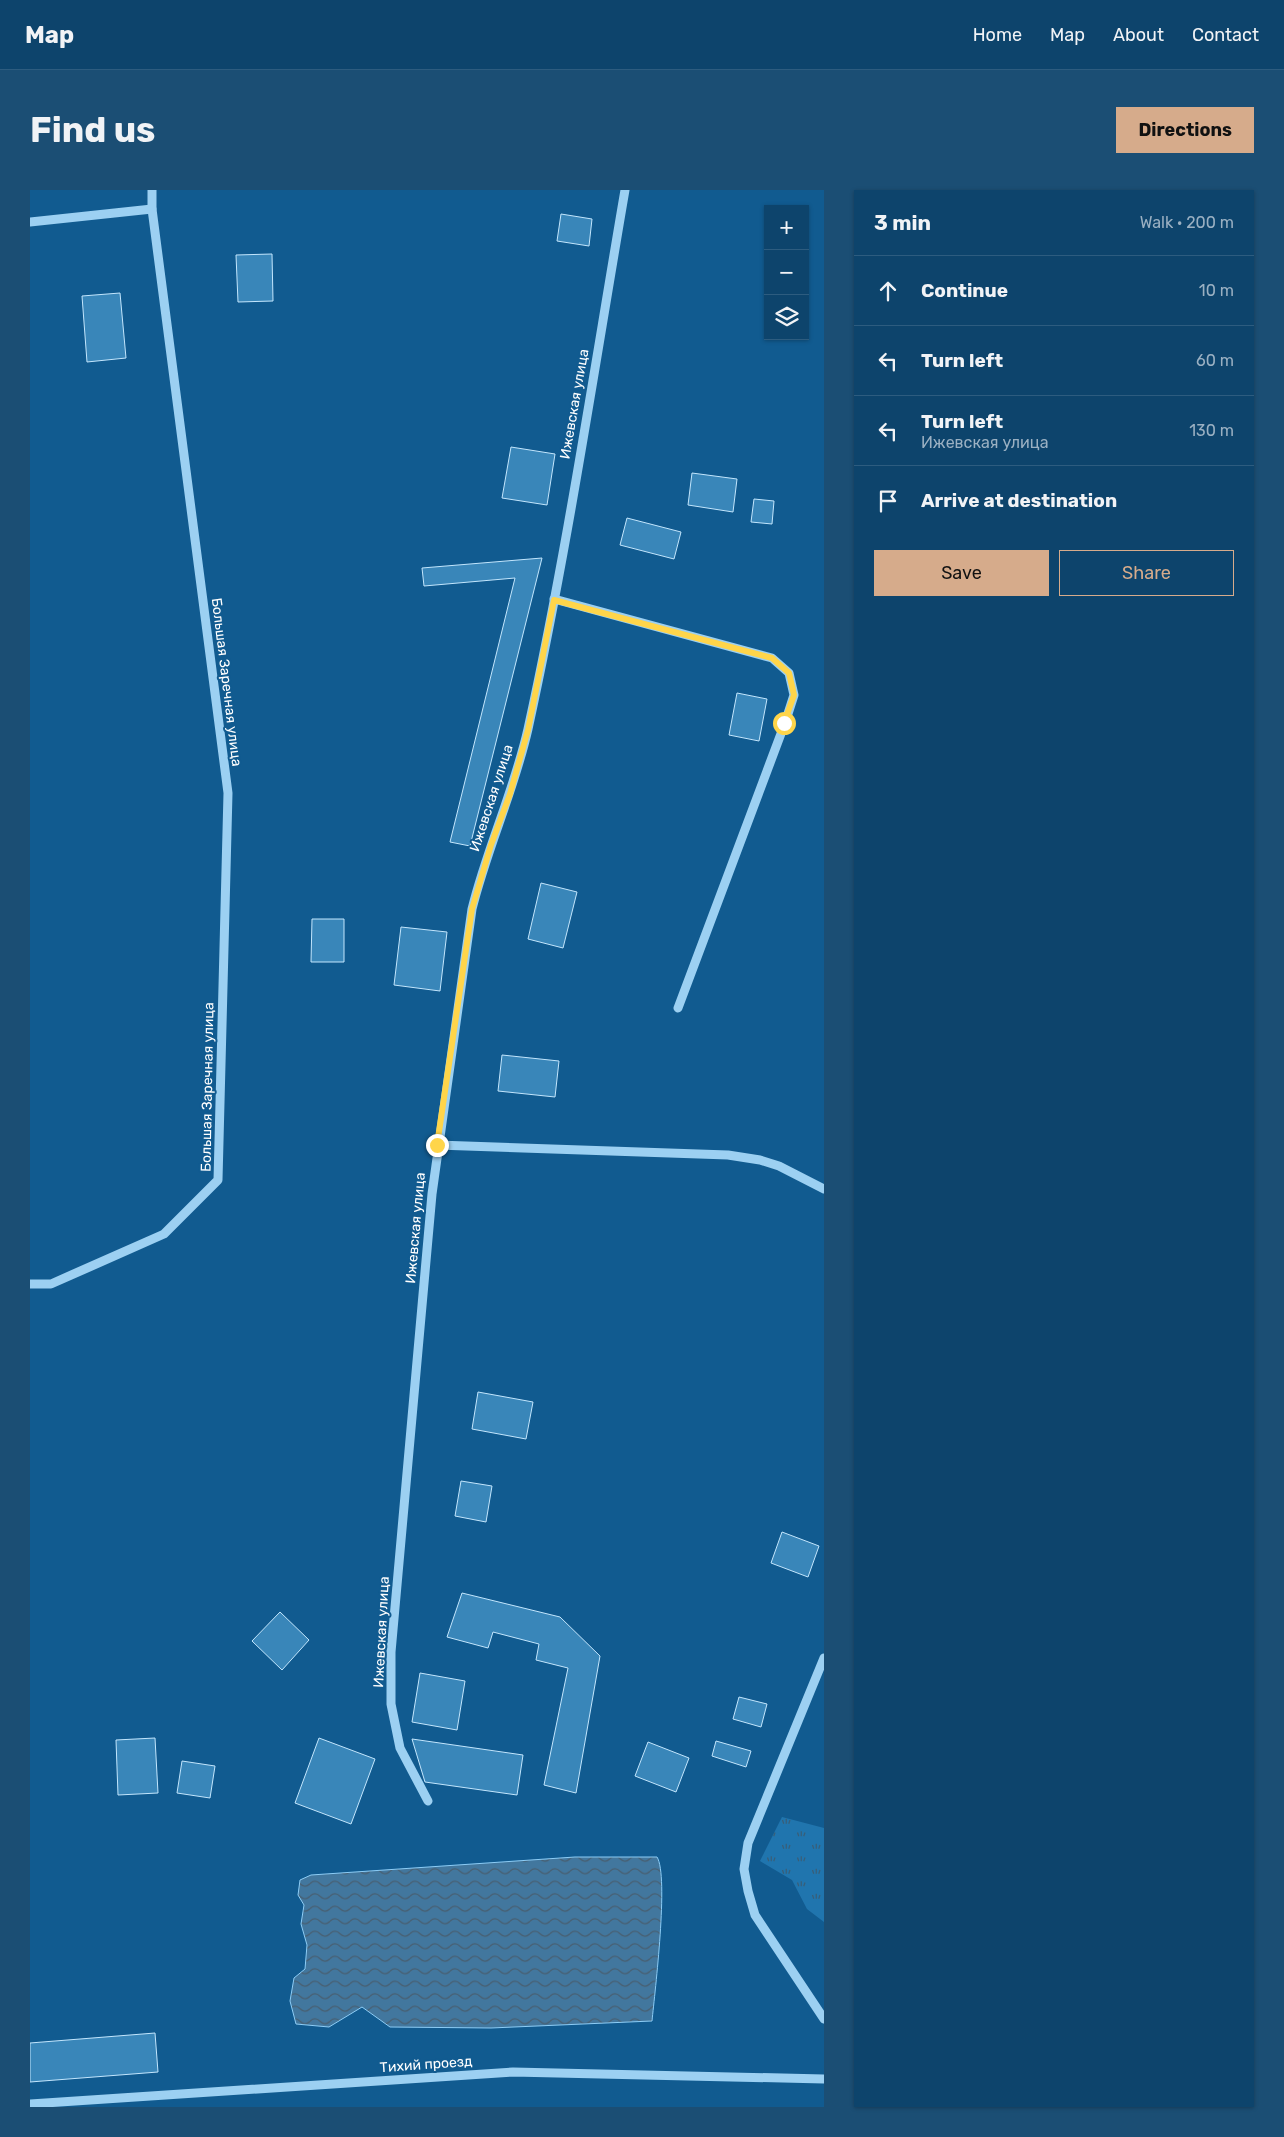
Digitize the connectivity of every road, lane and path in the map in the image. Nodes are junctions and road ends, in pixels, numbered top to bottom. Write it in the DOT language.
graph roads {
  1 [pos="152,190"];
  2 [pos="625,190"];
  3 [pos="152,209"];
  4 [pos="30,222"];
  5 [pos="554,600"];
  6 [pos="678,1008"];
  7 [pos="437,1145"];
  8 [pos="824,1189"];
  9 [pos="30,1284"];
  10 [pos="824,1658"];
  11 [pos="428,1800"];
  12 [pos="824,2019"];
  13 [pos="824,2079"];
  14 [pos="30,2104"];
  1 -- 3 [label="street, Большая Заречная улица"];
  2 -- 5 [label="street, Ижевская улица"];
  3 -- 4 [label="street"];
  3 -- 9 [label="street, Большая Заречная улица"];
  5 -- 6 [label="street"];
  5 -- 7 [label="street, Ижевская улица"];
  7 -- 8 [label="street"];
  7 -- 11 [label="street, Ижевская улица"];
  10 -- 12 [label="street"];
  13 -- 14 [label="street, Тихий проезд"];
}
